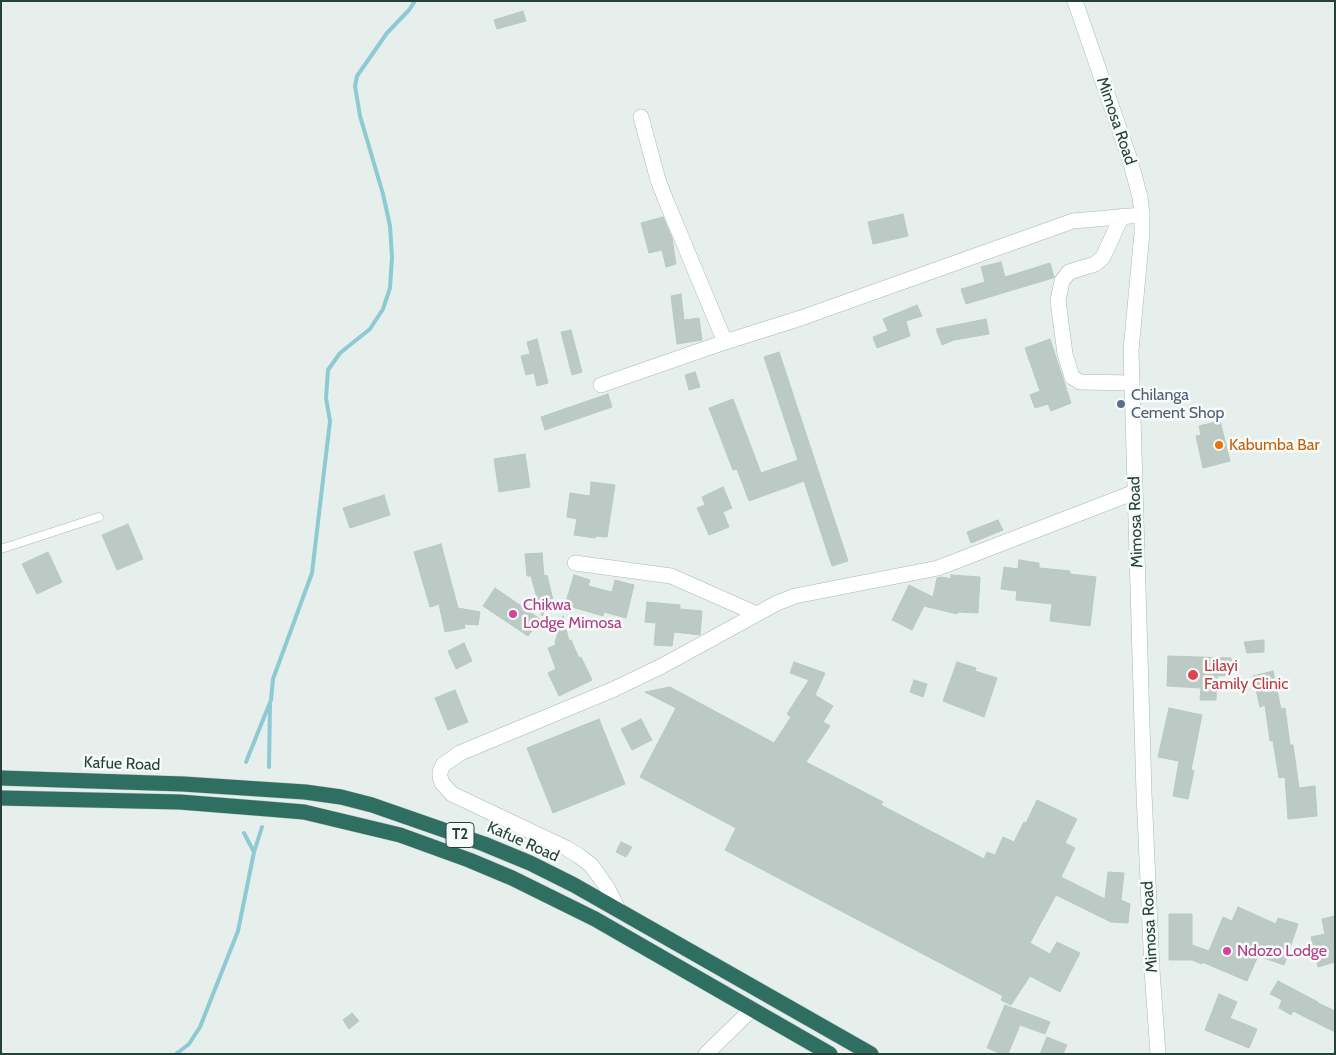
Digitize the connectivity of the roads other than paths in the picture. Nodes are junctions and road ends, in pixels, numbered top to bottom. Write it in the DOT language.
graph roads {
  1 [pos="1075,1"];
  2 [pos="641,117"];
  3 [pos="1142,215"];
  4 [pos="1122,216"];
  5 [pos="725,342"];
  6 [pos="1132,383"];
  7 [pos="601,385"];
  8 [pos="1135,492"];
  9 [pos="99,517"];
  10 [pos="1,549"];
  11 [pos="575,563"];
  12 [pos="757,614"];
  13 [pos="1,778"];
  14 [pos="1,798"];
  15 [pos="618,910"];
  16 [pos="752,1009"];
  17 [pos="706,1054"];
  18 [pos="830,1054"];
  19 [pos="871,1054"];
  20 [pos="1158,1054"];
  1 -- 3 [label="street, Mimosa Road"];
  2 -- 5 [label="street"];
  3 -- 4 [label="street"];
  3 -- 6 [label="street, Mimosa Road"];
  4 -- 5 [label="street"];
  4 -- 6 [label="street"];
  5 -- 7 [label="street"];
  6 -- 8 [label="street, Mimosa Road"];
  8 -- 12 [label="street"];
  8 -- 20 [label="street, Mimosa Road"];
  9 -- 10 [label="lane"];
  11 -- 12 [label="street"];
  12 -- 15 [label="street"];
  13 -- 15 [label="highway, Kafue Road / T2"];
  14 -- 16 [label="highway, T2"];
  15 -- 19 [label="highway, Kafue Road / T2"];
  16 -- 17 [label="street"];
  16 -- 18 [label="highway, T2"];
}
